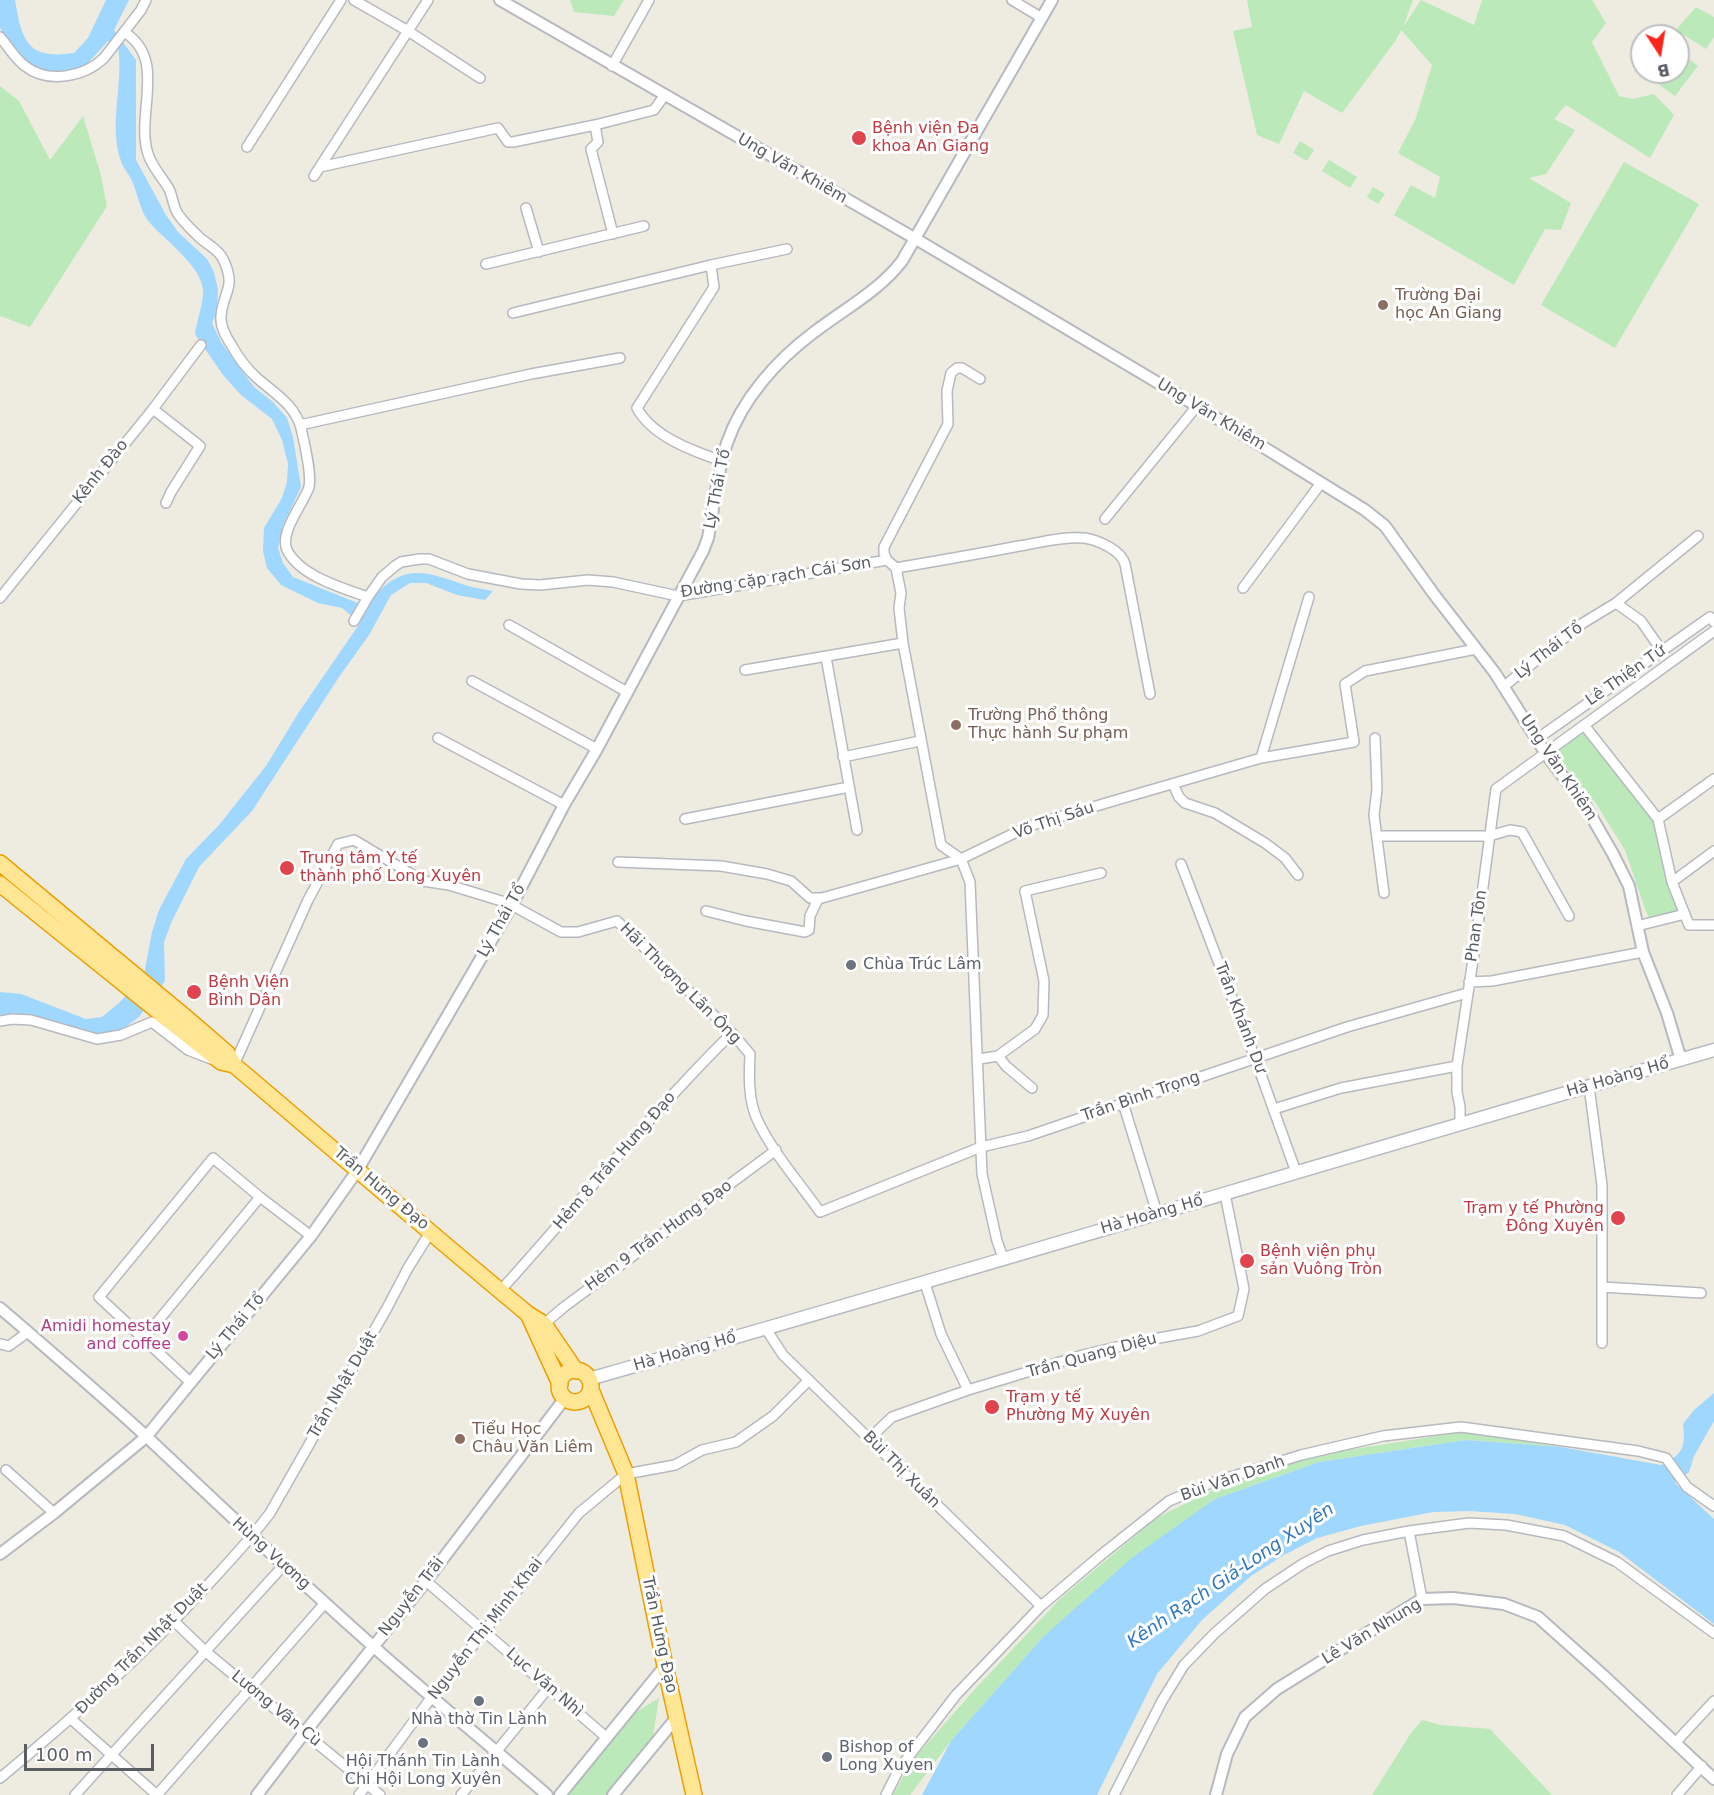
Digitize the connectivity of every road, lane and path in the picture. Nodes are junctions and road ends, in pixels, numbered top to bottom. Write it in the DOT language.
graph roads {
  1 [pos="146,0"];
  2 [pos="341,0"];
  3 [pos="354,0"];
  4 [pos="428,0"];
  5 [pos="500,0"];
  6 [pos="649,0"];
  7 [pos="1012,0"];
  8 [pos="1052,0"];
  9 [pos="1042,18"];
  10 [pos="408,31"];
  11 [pos="123,33"];
  12 [pos="0,37"];
  13 [pos="612,66"];
  14 [pos="480,78"];
  15 [pos="664,96"];
  16 [pos="596,124"];
  17 [pos="247,147"];
  18 [pos="320,167"];
  19 [pos="314,176"];
  20 [pos="526,208"];
  21 [pos="644,226"];
  22 [pos="613,234"];
  23 [pos="916,239"];
  24 [pos="788,249"];
  25 [pos="539,252"];
  26 [pos="486,264"];
  27 [pos="711,265"];
  28 [pos="513,313"];
  29 [pos="201,345"];
  30 [pos="620,358"];
  31 [pos="980,379"];
  32 [pos="1197,406"];
  33 [pos="153,409"];
  34 [pos="300,425"];
  35 [pos="722,461"];
  36 [pos="1321,483"];
  37 [pos="166,503"];
  38 [pos="1105,519"];
  39 [pos="1698,536"];
  40 [pos="886,560"];
  41 [pos="896,568"];
  42 [pos="1243,588"];
  43 [pos="678,596"];
  44 [pos="1309,597"];
  45 [pos="0,598"];
  46 [pos="367,599"];
  47 [pos="1616,603"];
  48 [pos="354,621"];
  49 [pos="1714,622"];
  50 [pos="509,625"];
  51 [pos="1714,632"];
  52 [pos="903,643"];
  53 [pos="1476,649"];
  54 [pos="1662,651"];
  55 [pos="826,657"];
  56 [pos="745,670"];
  57 [pos="472,681"];
  58 [pos="1503,687"];
  59 [pos="627,692"];
  60 [pos="1150,694"];
  61 [pos="1584,725"];
  62 [pos="438,738"];
  63 [pos="1375,738"];
  64 [pos="1537,739"];
  65 [pos="920,741"];
  66 [pos="597,749"];
  67 [pos="1546,754"];
  68 [pos="843,757"];
  69 [pos="1261,758"];
  70 [pos="1714,779"];
  71 [pos="1173,784"];
  72 [pos="849,787"];
  73 [pos="564,805"];
  74 [pos="685,819"];
  75 [pos="1658,819"];
  76 [pos="856,830"];
  77 [pos="1377,836"];
  78 [pos="1489,836"];
  79 [pos="1714,851"];
  80 [pos="961,859"];
  81 [pos="618,862"];
  82 [pos="0,863"];
  83 [pos="1181,864"];
  84 [pos="1101,873"];
  85 [pos="1298,875"];
  86 [pos="1672,882"];
  87 [pos="0,884"];
  88 [pos="1384,893"];
  89 [pos="818,899"];
  90 [pos="512,905"];
  91 [pos="706,911"];
  92 [pos="1685,915"];
  93 [pos="1569,916"];
  94 [pos="1714,925"];
  95 [pos="1637,926"];
  96 [pos="1643,952"];
  97 [pos="1469,982"];
  98 [pos="1467,993"];
  99 [pos="0,1021"];
  100 [pos="732,1033"];
  101 [pos="1714,1050"];
  102 [pos="998,1056"];
  103 [pos="1256,1058"];
  104 [pos="979,1059"];
  105 [pos="1681,1060"];
  106 [pos="227,1064"];
  107 [pos="1457,1066"];
  108 [pos="1589,1086"];
  109 [pos="1032,1088"];
  110 [pos="1123,1103"];
  111 [pos="1274,1109"];
  112 [pos="1460,1125"];
  113 [pos="981,1147"];
  114 [pos="776,1150"];
  115 [pos="357,1171"];
  116 [pos="1296,1172"];
  117 [pos="1225,1194"];
  118 [pos="260,1197"];
  119 [pos="820,1212"];
  120 [pos="1157,1214"];
  121 [pos="431,1231"];
  122 [pos="311,1236"];
  123 [pos="1004,1260"];
  124 [pos="925,1283"];
  125 [pos="1602,1287"];
  126 [pos="500,1291"];
  127 [pos="1701,1293"];
  128 [pos="0,1308"];
  129 [pos="528,1314"];
  130 [pos="544,1324"];
  131 [pos="766,1329"];
  132 [pos="28,1332"];
  133 [pos="144,1338"];
  134 [pos="1602,1342"];
  135 [pos="0,1344"];
  136 [pos="585,1380"];
  137 [pos="809,1380"];
  138 [pos="190,1382"];
  139 [pos="968,1390"];
  140 [pos="565,1394"];
  141 [pos="146,1437"];
  142 [pos="870,1438"];
  143 [pos="6,1470"];
  144 [pos="626,1474"];
  145 [pos="1714,1506"];
  146 [pos="54,1513"];
  147 [pos="1409,1530"];
  148 [pos="252,1537"];
  149 [pos="0,1554"];
  150 [pos="283,1566"];
  151 [pos="426,1581"];
  152 [pos="1422,1599"];
  153 [pos="325,1603"];
  154 [pos="1041,1606"];
  155 [pos="174,1621"];
  156 [pos="485,1632"];
  157 [pos="1714,1633"];
  158 [pos="373,1647"];
  159 [pos="206,1652"];
  160 [pos="665,1666"];
  161 [pos="549,1687"];
  162 [pos="251,1689"];
  163 [pos="431,1698"];
  164 [pos="1714,1701"];
  165 [pos="677,1717"];
  166 [pos="71,1719"];
  167 [pos="305,1732"];
  168 [pos="607,1738"];
  169 [pos="1675,1743"];
  170 [pos="496,1750"];
  171 [pos="111,1756"];
  172 [pos="1702,1766"];
  173 [pos="0,1779"];
  174 [pos="1714,1779"];
  175 [pos="368,1785"];
  176 [pos="75,1795"];
  177 [pos="157,1795"];
  178 [pos="257,1795"];
  179 [pos="360,1795"];
  180 [pos="380,1795"];
  181 [pos="461,1795"];
  182 [pos="547,1795"];
  183 [pos="560,1795"];
  184 [pos="613,1795"];
  185 [pos="694,1795"];
  186 [pos="886,1795"];
  187 [pos="1114,1795"];
  188 [pos="1216,1795"];
  189 [pos="1677,1795"];
  1 -- 11 [label="street"];
  2 -- 17 [label="street"];
  3 -- 10 [label="street"];
  4 -- 10 [label="street"];
  5 -- 13 [label="street, Ung Văn Khiêm"];
  6 -- 13 [label="street"];
  7 -- 9 [label="street"];
  8 -- 9 [label="street, Lý Thái Tổ"];
  9 -- 23 [label="street, Lý Thái Tổ"];
  10 -- 14 [label="street"];
  10 -- 18 [label="street"];
  11 -- 12 [label="street"];
  11 -- 34 [label="street"];
  13 -- 15 [label="street, Ung Văn Khiêm"];
  15 -- 16 [label="street"];
  15 -- 23 [label="street, Ung Văn Khiêm"];
  16 -- 18 [label="street"];
  16 -- 22 [label="street"];
  18 -- 19 [label="street"];
  20 -- 25 [label="street"];
  21 -- 22 [label="street"];
  22 -- 25 [label="street"];
  23 -- 32 [label="street, Ung Văn Khiêm"];
  23 -- 35 [label="street, Lý Thái Tổ"];
  24 -- 27 [label="street"];
  25 -- 26 [label="street"];
  27 -- 28 [label="street"];
  27 -- 35 [label="street"];
  29 -- 33 [label="street, Kênh Đào"];
  30 -- 34 [label="street"];
  31 -- 40 [label="street"];
  32 -- 36 [label="street, Ung Văn Khiêm"];
  32 -- 38 [label="street"];
  33 -- 37 [label="street"];
  33 -- 45 [label="street, Kênh Đào"];
  34 -- 46 [label="street"];
  35 -- 43 [label="street, Lý Thái Tổ"];
  36 -- 42 [label="street"];
  36 -- 53 [label="street, Ung Văn Khiêm"];
  39 -- 47 [label="street, Lý Thái Tổ"];
  40 -- 41 [label="street, Đường cặp rạch Cái Sơn"];
  40 -- 43 [label="street, Đường cặp rạch Cái Sơn"];
  41 -- 52 [label="street, Đường cặp rạch Cái Sơn"];
  41 -- 60 [label="street"];
  43 -- 46 [label="street, Đường cặp rạch Cái Sơn"];
  43 -- 59 [label="street, Lý Thái Tổ"];
  44 -- 69 [label="street"];
  46 -- 48 [label="street, Đường cặp rạch Cái Sơn"];
  47 -- 54 [label="street"];
  47 -- 58 [label="street, Lý Thái Tổ"];
  49 -- 54 [label="street, Lê Thiện Tứ"];
  50 -- 59 [label="street"];
  51 -- 61 [label="street, Lê Thiện Tứ"];
  52 -- 55 [label="street"];
  52 -- 65 [label="street, Đường cặp rạch Cái Sơn"];
  53 -- 58 [label="street, Ung Văn Khiêm"];
  53 -- 69 [label="street, Võ Thị Sáu"];
  54 -- 64 [label="street, Lê Thiện Tứ"];
  55 -- 56 [label="street"];
  55 -- 68 [label="street"];
  57 -- 66 [label="street"];
  58 -- 64 [label="street, Ung Văn Khiêm"];
  59 -- 66 [label="street, Lý Thái Tổ"];
  61 -- 67 [label="street, Lê Thiện Tứ"];
  61 -- 75 [label="street"];
  62 -- 73 [label="street"];
  63 -- 77 [label="street"];
  64 -- 67 [label="street, Ung Văn Khiêm"];
  65 -- 68 [label="street"];
  65 -- 80 [label="street, Đường cặp rạch Cái Sơn"];
  66 -- 73 [label="street, Lý Thái Tổ"];
  67 -- 78 [label="street, Phan Tôn"];
  67 -- 95 [label="street, Ung Văn Khiêm"];
  68 -- 72 [label="street"];
  69 -- 71 [label="street, Võ Thị Sáu"];
  70 -- 75 [label="street"];
  71 -- 80 [label="street, Võ Thị Sáu"];
  71 -- 85 [label="street"];
  72 -- 74 [label="street"];
  72 -- 76 [label="street"];
  73 -- 90 [label="street, Lý Thái Tổ"];
  75 -- 86 [label="street"];
  77 -- 78 [label="street"];
  77 -- 88 [label="street"];
  78 -- 93 [label="street"];
  78 -- 97 [label="street, Phan Tôn"];
  79 -- 86 [label="street"];
  80 -- 89 [label="street, Võ Thị Sáu"];
  80 -- 104 [label="street"];
  81 -- 89 [label="street"];
  82 -- 106 [label="highway, Trần Hưng Đạo"];
  83 -- 103 [label="street, Trần Khánh Dư"];
  84 -- 102 [label="street"];
  86 -- 92 [label="street"];
  87 -- 106 [label="highway, Trần Hưng Đạo"];
  89 -- 91 [label="street"];
  90 -- 100 [label="street, Hãi Thượng Lãn Ông"];
  90 -- 106 [label="street, Hãi Thượng Lãn Ông"];
  90 -- 115 [label="street, Lý Thái Tổ"];
  92 -- 94 [label="street"];
  92 -- 95 [label="street"];
  95 -- 96 [label="street, Ung Văn Khiêm"];
  96 -- 97 [label="street"];
  96 -- 105 [label="street, Ung Văn Khiêm"];
  97 -- 98 [label="street, Phan Tôn"];
  98 -- 103 [label="street, Trần Bình Trọng"];
  98 -- 107 [label="street, Phan Tôn"];
  99 -- 106 [label="street"];
  100 -- 114 [label="street, Hãi Thượng Lãn Ông"];
  100 -- 126 [label="street, Hẻm 8 Trần Hưng Đạo"];
  101 -- 105 [label="main road, Hà Hoàng Hổ"];
  102 -- 104 [label="street"];
  102 -- 109 [label="street"];
  103 -- 110 [label="street, Trần Bình Trọng"];
  103 -- 111 [label="street, Trần Khánh Dư"];
  104 -- 113 [label="street"];
  105 -- 108 [label="main road, Hà Hoàng Hổ"];
  106 -- 115 [label="highway, Trần Hưng Đạo"];
  107 -- 111 [label="street"];
  107 -- 112 [label="street, Phan Tôn"];
  108 -- 112 [label="main road, Hà Hoàng Hổ"];
  108 -- 125 [label="street"];
  110 -- 113 [label="street, Trần Bình Trọng"];
  110 -- 120 [label="street"];
  111 -- 116 [label="street, Trần Khánh Dư"];
  112 -- 116 [label="main road, Hà Hoàng Hổ"];
  113 -- 119 [label="street, Trần Bình Trọng"];
  113 -- 123 [label="street"];
  114 -- 119 [label="street, Hãi Thượng Lãn Ông"];
  114 -- 130 [label="street, Hẻm 9 Trần Hưng Đạo"];
  115 -- 121 [label="highway, Trần Hưng Đạo"];
  115 -- 122 [label="street, Lý Thái Tổ"];
  116 -- 117 [label="main road, Hà Hoàng Hổ"];
  117 -- 120 [label="main road, Hà Hoàng Hổ"];
  117 -- 139 [label="street, Trần Quang Diệu"];
  118 -- 122 [label="street"];
  118 -- 133 [label="street"];
  118 -- 133 [label="street"];
  120 -- 123 [label="main road, Hà Hoàng Hổ"];
  121 -- 126 [label="highway, Trần Hưng Đạo"];
  121 -- 148 [label="street, Trần Nhật Duật"];
  122 -- 138 [label="street, Lý Thái Tổ"];
  123 -- 124 [label="main road, Hà Hoàng Hổ"];
  124 -- 131 [label="main road, Hà Hoàng Hổ"];
  124 -- 139 [label="street"];
  125 -- 127 [label="street"];
  125 -- 134 [label="street"];
  126 -- 129 [label="highway, Trần Hưng Đạo"];
  128 -- 132 [label="street, Hùng Vương"];
  129 -- 130 [label="highway, Trần Hưng Đạo"];
  129 -- 140 [label="highway, Trần Hưng Đạo"];
  130 -- 136 [label="highway, Trần Hưng Đạo"];
  131 -- 136 [label="main road, Hà Hoàng Hổ"];
  131 -- 137 [label="street, Bùi Thị Xuân"];
  132 -- 135 [label="street"];
  132 -- 141 [label="street, Hùng Vương"];
  133 -- 138 [label="street"];
  136 -- 140 [label="highway"];
  136 -- 140 [label="highway"];
  136 -- 144 [label="highway, Trần Hưng Đạo"];
  137 -- 142 [label="street, Bùi Thị Xuân"];
  137 -- 144 [label="street"];
  138 -- 141 [label="street, Lý Thái Tổ"];
  139 -- 142 [label="street, Trần Quang Diệu"];
  140 -- 144 [label="highway, Trần Hưng Đạo"];
  140 -- 151 [label="street, Nguyễn Trãi"];
  141 -- 146 [label="street, Lý Thái Tổ"];
  141 -- 148 [label="street, Hùng Vương"];
  142 -- 154 [label="street, Bùi Thị Xuân"];
  143 -- 146 [label="street"];
  144 -- 156 [label="street, Nguyễn Thị Minh Khai"];
  144 -- 160 [label="highway, Trần Hưng Đạo"];
  145 -- 154 [label="street, Bùi Văn Danh"];
  146 -- 149 [label="street, Lý Thái Tổ"];
  147 -- 152 [label="street"];
  147 -- 157 [label="street"];
  147 -- 187 [label="street"];
  148 -- 150 [label="street, Hùng Vương"];
  148 -- 155 [label="street, Đường Trần Nhật Duật"];
  150 -- 153 [label="street, Hùng Vương"];
  150 -- 159 [label="street"];
  151 -- 156 [label="street, Lục Văn Nhì"];
  151 -- 158 [label="street, Nguyễn Trãi"];
  152 -- 169 [label="street, Lê Văn Nhung"];
  152 -- 188 [label="street, Lê Văn Nhung"];
  153 -- 158 [label="street, Hùng Vương"];
  153 -- 162 [label="street"];
  154 -- 186 [label="street, Bùi Văn Danh"];
  155 -- 159 [label="street, Lương Vãn Cù"];
  155 -- 166 [label="street, Đường Trần Nhật Duật"];
  156 -- 161 [label="street, Lục Văn Nhì"];
  156 -- 163 [label="street, Nguyễn Thị Minh Khai"];
  158 -- 163 [label="street, Hùng Vương"];
  158 -- 167 [label="street, Nguyễn Trãi"];
  159 -- 162 [label="street, Lương Vãn Cù"];
  159 -- 171 [label="street"];
  160 -- 165 [label="highway, Trần Hưng Đạo"];
  160 -- 168 [label="street"];
  161 -- 168 [label="street, Lục Văn Nhì"];
  161 -- 170 [label="street"];
  162 -- 167 [label="street, Lương Vãn Cù"];
  162 -- 177 [label="street"];
  163 -- 170 [label="street, Hùng Vương"];
  163 -- 175 [label="street, Nguyễn Thị Minh Khai"];
  164 -- 169 [label="street"];
  165 -- 184 [label="street"];
  165 -- 185 [label="highway, Trần Hưng Đạo"];
  166 -- 171 [label="street"];
  166 -- 173 [label="street, Đường Trần Nhật Duật"];
  167 -- 175 [label="street, Lương Vãn Cù"];
  167 -- 178 [label="street, Nguyễn Trãi"];
  168 -- 183 [label="street"];
  169 -- 172 [label="street, Lê Văn Nhung"];
  170 -- 181 [label="street"];
  170 -- 182 [label="street, Hùng Vương"];
  171 -- 176 [label="street"];
  171 -- 177 [label="street"];
  172 -- 174 [label="street, Lê Văn Nhung"];
  172 -- 189 [label="street"];
  175 -- 179 [label="street, Nguyễn Thị Minh Khai"];
  175 -- 180 [label="street, Lương Vãn Cù"];
}
